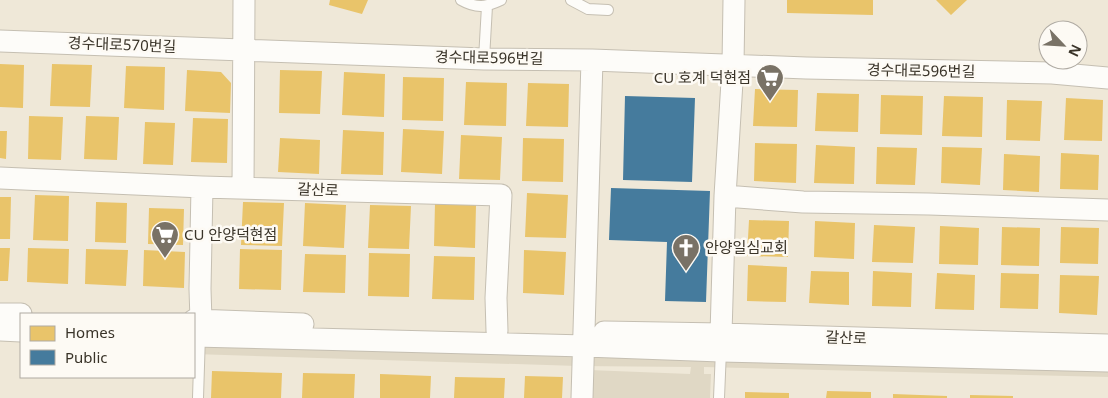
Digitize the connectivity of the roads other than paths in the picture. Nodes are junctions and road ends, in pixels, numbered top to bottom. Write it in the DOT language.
graph roads {
  1 [pos="244,0"];
  2 [pos="461,0"];
  3 [pos="501,0"];
  4 [pos="571,0"];
  5 [pos="734,0"];
  6 [pos="487,6"];
  7 [pos="608,10"];
  8 [pos="0,41"];
  9 [pos="244,50"];
  10 [pos="484,59"];
  11 [pos="592,60"];
  12 [pos="733,65"];
  13 [pos="1108,78"];
  14 [pos="0,178"];
  15 [pos="202,187"];
  16 [pos="243,188"];
  17 [pos="725,196"];
  18 [pos="1108,210"];
  19 [pos="0,314"];
  20 [pos="20,314"];
  21 [pos="197,328"];
  22 [pos="0,330"];
  23 [pos="20,331"];
  24 [pos="497,331"];
  25 [pos="584,332"];
  26 [pos="721,343"];
  27 [pos="1108,345"];
  28 [pos="1108,361"];
  29 [pos="198,398"];
  30 [pos="582,398"];
  31 [pos="719,398"];
  1 -- 9 [label="street"];
  2 -- 6 [label="lane"];
  3 -- 6 [label="lane"];
  4 -- 7 [label="lane"];
  5 -- 12 [label="street"];
  6 -- 10 [label="lane"];
  8 -- 9 [label="street, 경수대로570번길"];
  9 -- 10 [label="street, 경수대로596번길"];
  9 -- 16 [label="street"];
  10 -- 11 [label="street, 경수대로596번길"];
  11 -- 12 [label="street, 경수대로596번길"];
  11 -- 25 [label="street"];
  12 -- 13 [label="street, 경수대로596번길"];
  12 -- 17 [label="street"];
  14 -- 15 [label="street, 갈산로"];
  15 -- 16 [label="street, 갈산로"];
  15 -- 21 [label="street"];
  16 -- 24 [label="street, 갈산로"];
  17 -- 18 [label="street"];
  17 -- 26 [label="street"];
  19 -- 20 [label="street"];
  21 -- 24 [label="street, 갈산로"];
  21 -- 26 [label="street"];
  21 -- 29 [label="lane"];
  22 -- 23 [label="street"];
  24 -- 25 [label="street, 갈산로"];
  25 -- 26 [label="street, 갈산로"];
  25 -- 30 [label="street"];
  26 -- 27 [label="street, 갈산로"];
  26 -- 28 [label="street"];
  26 -- 31 [label="lane"];
}
